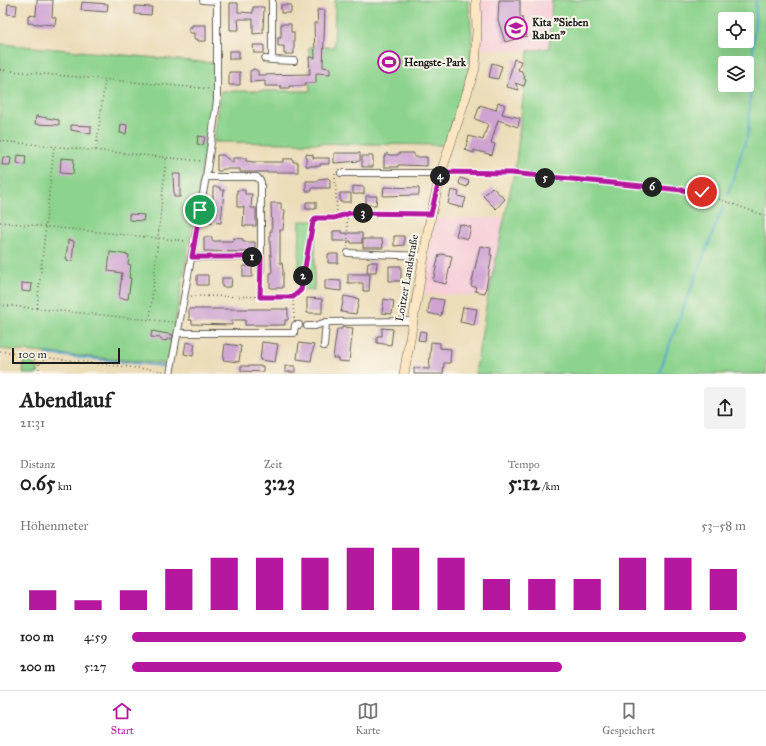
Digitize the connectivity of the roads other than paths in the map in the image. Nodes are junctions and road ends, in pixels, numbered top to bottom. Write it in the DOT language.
graph roads {
  1 [pos="203,0"];
  2 [pos="217,0"];
  3 [pos="272,0"];
  4 [pos="476,0"];
  5 [pos="294,60"];
  6 [pos="441,172"];
  7 [pos="341,173"];
  8 [pos="206,177"];
  9 [pos="348,252"];
  10 [pos="423,256"];
  11 [pos="192,257"];
  12 [pos="261,257"];
  13 [pos="261,270"];
  14 [pos="411,321"];
  15 [pos="326,322"];
  16 [pos="297,325"];
  17 [pos="307,326"];
  18 [pos="178,333"];
  19 [pos="324,346"];
  20 [pos="170,373"];
  21 [pos="404,374"];
  1 -- 2 [label="street"];
  2 -- 8 [label="street"];
  3 -- 5 [label="street"];
  4 -- 6 [label="main road, Loitzer Landstraße"];
  6 -- 7 [label="street"];
  6 -- 10 [label="main road, Loitzer Landstraße"];
  8 -- 11 [label="street"];
  8 -- 12 [label="street"];
  9 -- 10 [label="street"];
  10 -- 14 [label="main road, Loitzer Landstraße"];
  11 -- 12 [label="street"];
  11 -- 18 [label="street"];
  12 -- 13 [label="street"];
  14 -- 15 [label="street"];
  14 -- 21 [label="main road, Loitzer Landstraße"];
  15 -- 17 [label="street"];
  15 -- 19 [label="street"];
  16 -- 18 [label="street"];
  18 -- 20 [label="street"];
}
